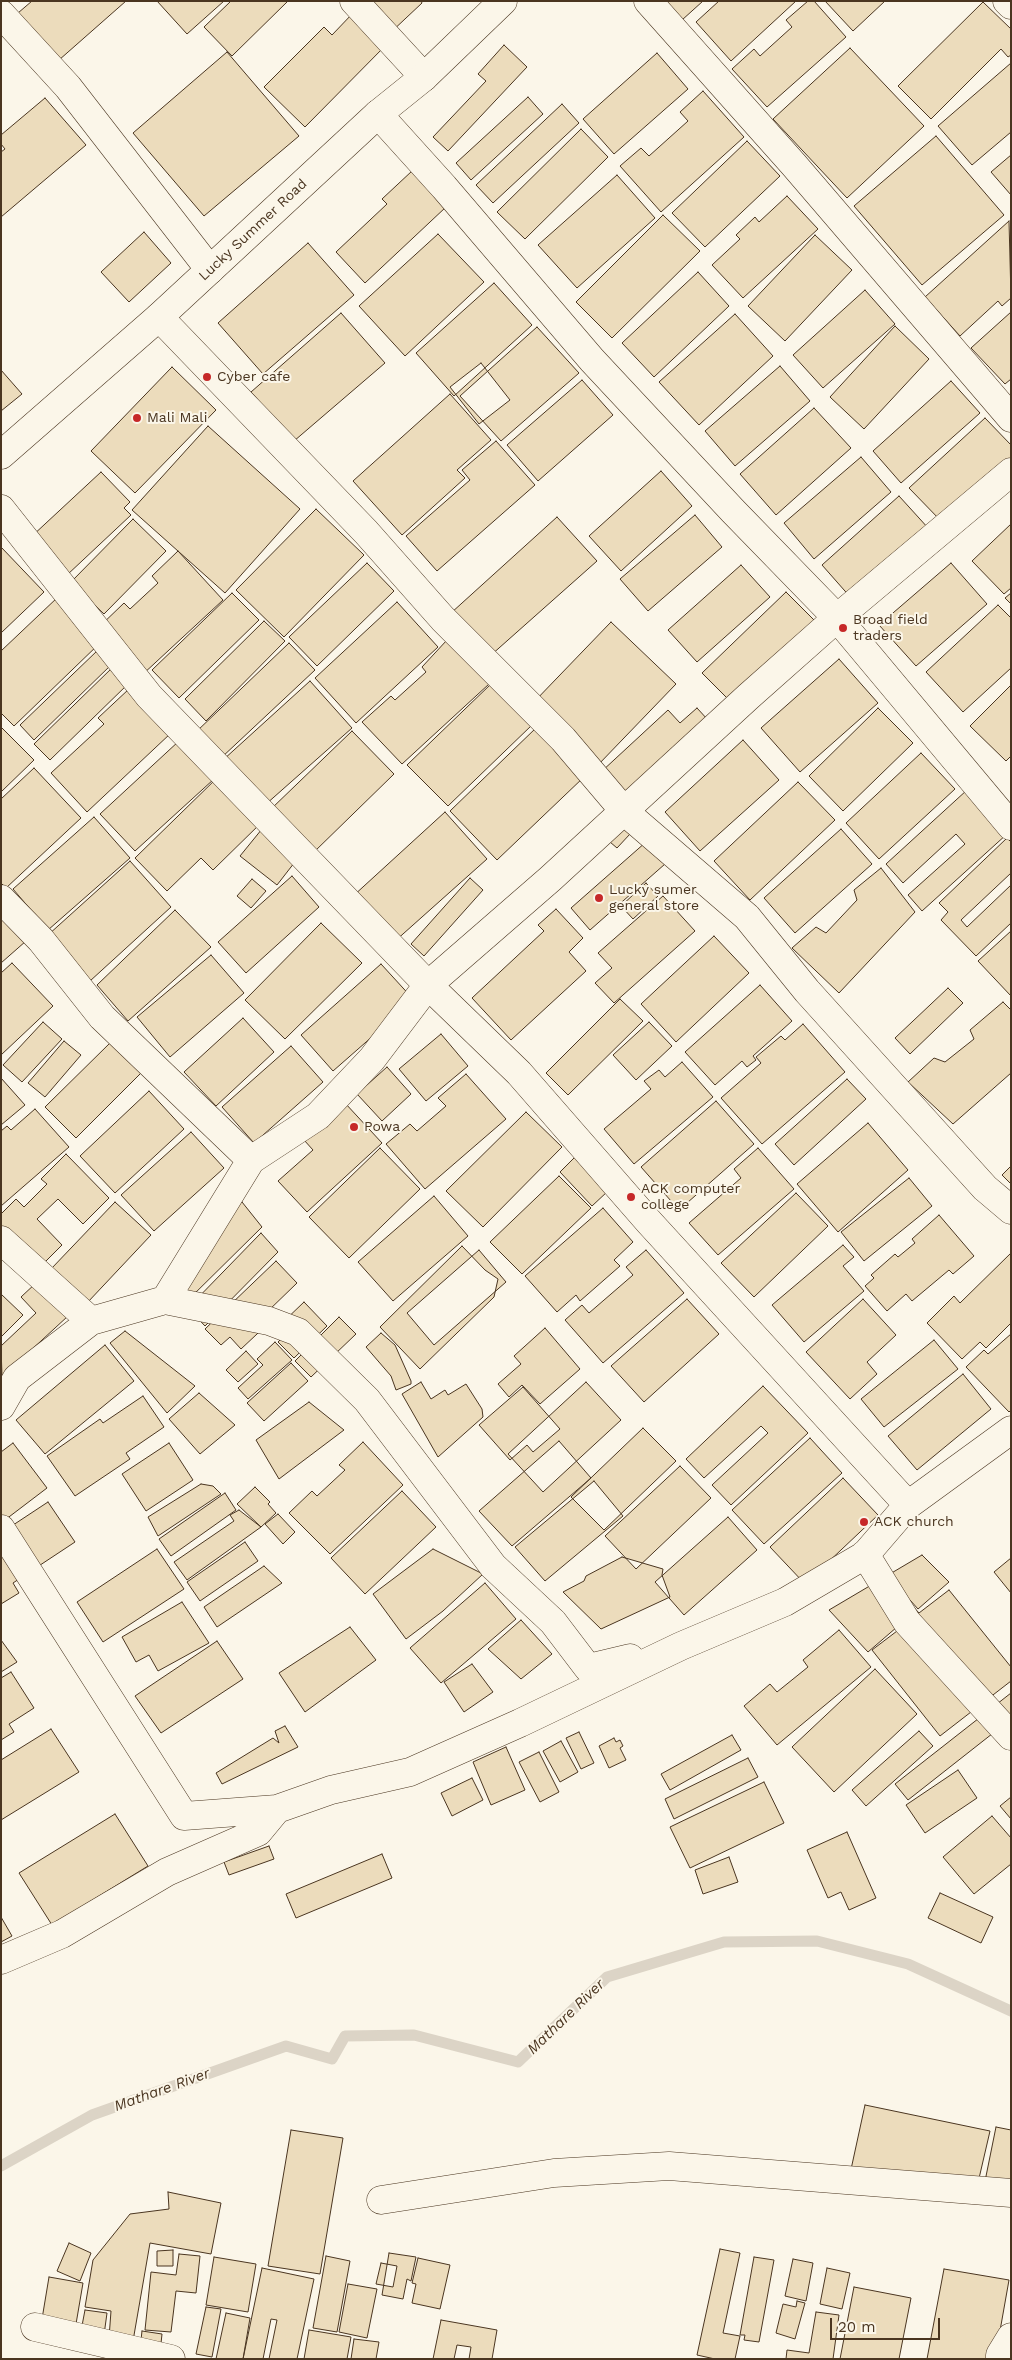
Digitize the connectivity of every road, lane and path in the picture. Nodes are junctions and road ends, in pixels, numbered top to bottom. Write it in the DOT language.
graph roads {
  1 [pos="354,1"];
  2 [pos="503,1"];
  3 [pos="648,1"];
  4 [pos="1008,1"];
  5 [pos="1011,5"];
  6 [pos="1,14"];
  7 [pos="424,77"];
  8 [pos="378,114"];
  9 [pos="210,270"];
  10 [pos="159,317"];
  11 [pos="1011,418"];
  12 [pos="1,455"];
  13 [pos="1011,472"];
  14 [pos="1,509"];
  15 [pos="837,618"];
  16 [pos="625,812"];
  17 [pos="1011,826"];
  18 [pos="1,899"];
  19 [pos="428,984"];
  20 [pos="251,1160"];
  21 [pos="1011,1210"];
  22 [pos="1,1240"];
  23 [pos="165,1300"];
  24 [pos="91,1321"];
  25 [pos="1,1406"];
  26 [pos="1011,1430"];
  27 [pos="908,1505"];
  28 [pos="1,1529"];
  29 [pos="865,1554"];
  30 [pos="681,1646"];
  31 [pos="1011,1736"];
  32 [pos="277,1809"];
  33 [pos="1,1960"];
  34 [pos="1011,2193"];
  35 [pos="381,2200"];
  36 [pos="35,2327"];
  37 [pos="1011,2337"];
  38 [pos="171,2359"];
  39 [pos="1000,2359"];
  1 -- 7 [label="street"];
  2 -- 7 [label="street, Lucky Summer Road"];
  3 -- 11 [label="street"];
  4 -- 5 [label="street"];
  6 -- 9 [label="street"];
  7 -- 8 [label="street, Lucky Summer Road"];
  8 -- 9 [label="street, Lucky Summer Road"];
  8 -- 15 [label="street"];
  9 -- 10 [label="street, Lucky Summer Road"];
  10 -- 12 [label="street, Lucky Summer Road"];
  10 -- 16 [label="street"];
  13 -- 15 [label="street"];
  14 -- 19 [label="street"];
  15 -- 16 [label="street"];
  15 -- 17 [label="street"];
  16 -- 19 [label="street"];
  16 -- 21 [label="street"];
  18 -- 20 [label="street"];
  19 -- 20 [label="street"];
  19 -- 27 [label="street"];
  20 -- 23 [label="street"];
  22 -- 24 [label="street"];
  23 -- 24 [label="street"];
  23 -- 30 [label="street"];
  24 -- 25 [label="street"];
  26 -- 27 [label="street"];
  27 -- 29 [label="street"];
  28 -- 32 [label="street"];
  29 -- 30 [label="street"];
  29 -- 31 [label="street"];
  30 -- 32 [label="street"];
  32 -- 33 [label="street"];
  34 -- 35 [label="street"];
  36 -- 38 [label="street"];
  37 -- 39 [label="street"];
}
